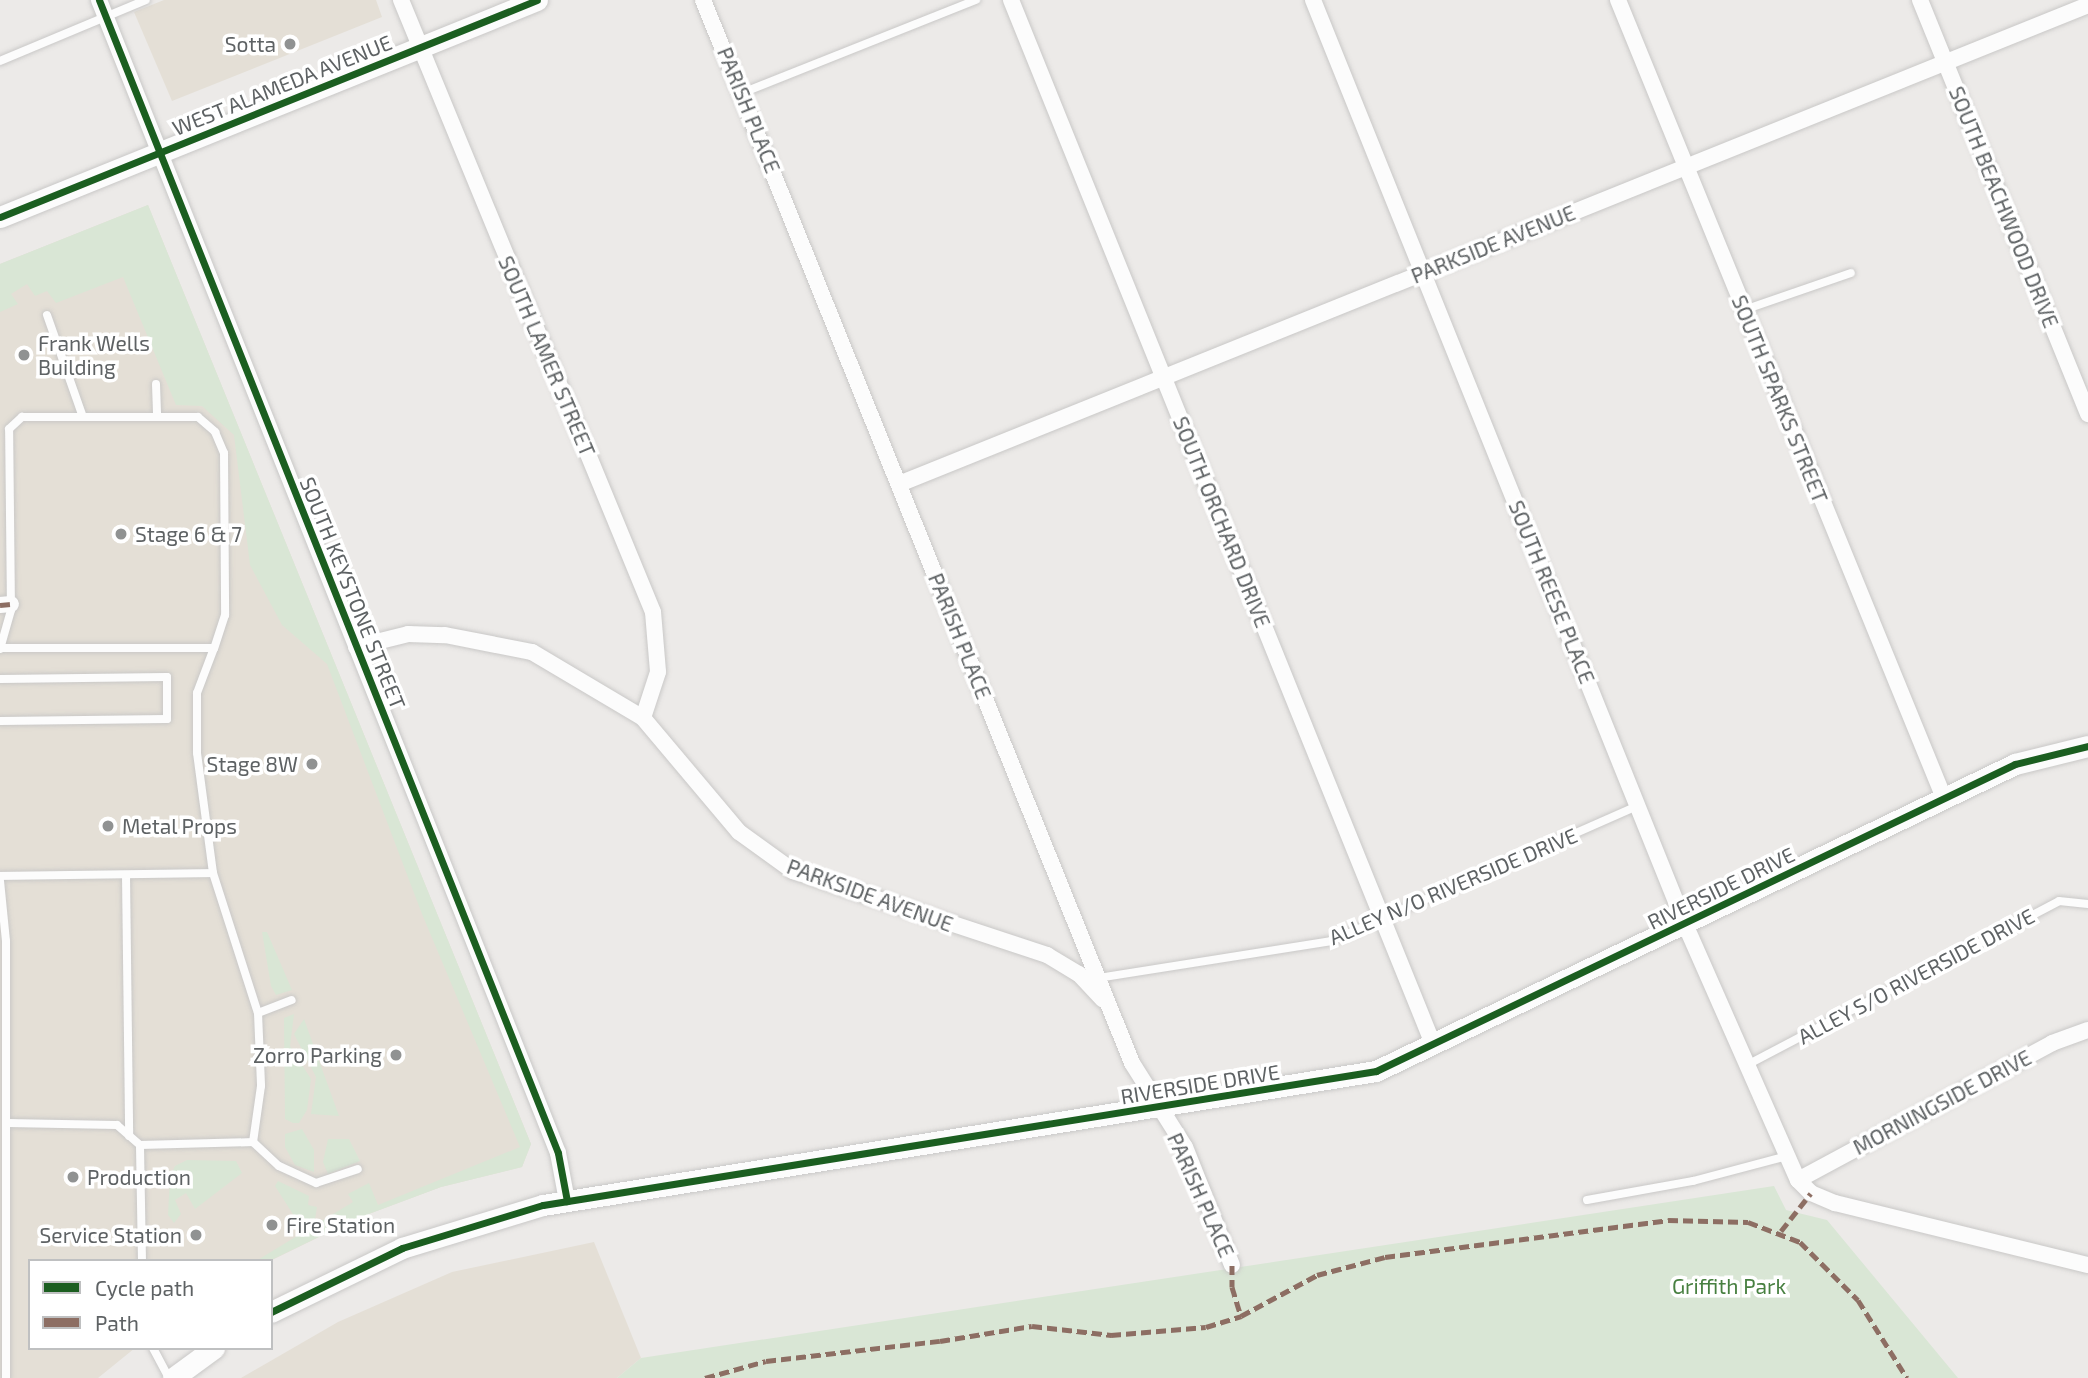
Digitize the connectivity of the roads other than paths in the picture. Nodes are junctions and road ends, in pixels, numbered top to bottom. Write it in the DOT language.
graph roads {
  1 [pos="99,0"];
  2 [pos="146,0"];
  3 [pos="401,0"];
  4 [pos="537,0"];
  5 [pos="703,0"];
  6 [pos="976,0"];
  7 [pos="1011,0"];
  8 [pos="1313,0"];
  9 [pos="1618,0"];
  10 [pos="1920,0"];
  11 [pos="2088,5"];
  12 [pos="106,16"];
  13 [pos="419,48"];
  14 [pos="0,61"];
  15 [pos="1946,63"];
  16 [pos="742,93"];
  17 [pos="158,154"];
  18 [pos="1686,168"];
  19 [pos="0,217"];
  20 [pos="1423,271"];
  21 [pos="1851,273"];
  22 [pos="1744,310"];
  23 [pos="47,315"];
  24 [pos="1164,377"];
  25 [pos="156,384"];
  26 [pos="2088,414"];
  27 [pos="83,417"];
  28 [pos="157,417"];
  29 [pos="899,484"];
  30 [pos="6,605"];
  31 [pos="356,647"];
  32 [pos="0,648"];
  33 [pos="214,648"];
  34 [pos="0,678"];
  35 [pos="643,718"];
  36 [pos="0,721"];
  37 [pos="2088,746"];
  38 [pos="1944,798"];
  39 [pos="1637,806"];
  40 [pos="214,873"];
  41 [pos="125,876"];
  42 [pos="0,878"];
  43 [pos="2088,904"];
  44 [pos="1380,919"];
  45 [pos="1685,924"];
  46 [pos="3,941"];
  47 [pos="1098,978"];
  48 [pos="292,1000"];
  49 [pos="1110,1007"];
  50 [pos="258,1013"];
  51 [pos="2088,1030"];
  52 [pos="1433,1044"];
  53 [pos="1747,1065"];
  54 [pos="1160,1108"];
  55 [pos="7,1123"];
  56 [pos="3,1135"];
  57 [pos="129,1136"];
  58 [pos="253,1142"];
  59 [pos="140,1145"];
  60 [pos="1787,1156"];
  61 [pos="358,1169"];
  62 [pos="1798,1180"];
  63 [pos="1587,1200"];
  64 [pos="567,1201"];
  65 [pos="142,1259"];
  66 [pos="1232,1265"];
  67 [pos="2088,1265"];
  68 [pos="2,1281"];
  69 [pos="273,1310"];
  70 [pos="154,1350"];
  71 [pos="211,1350"];
  72 [pos="6,1378"];
  73 [pos="171,1378"];
  1 -- 12 [label="street, SOUTH KEYSTONE STREET"];
  2 -- 12 [label="lane"];
  3 -- 13 [label="street, SOUTH LAMER STREET"];
  4 -- 13 [label="main road, WEST ALAMEDA AVENUE"];
  5 -- 16 [label="street, PARISH PLACE"];
  6 -- 16 [label="lane"];
  7 -- 24 [label="street, SOUTH ORCHARD DRIVE"];
  8 -- 20 [label="street, SOUTH REESE PLACE"];
  9 -- 18 [label="street, SOUTH SPARKS STREET"];
  10 -- 15 [label="street, SOUTH BEACHWOOD DRIVE"];
  11 -- 15 [label="street, PARKSIDE AVENUE"];
  12 -- 14 [label="lane"];
  12 -- 17 [label="street, SOUTH KEYSTONE STREET"];
  13 -- 17 [label="main road, WEST ALAMEDA AVENUE"];
  13 -- 35 [label="street, SOUTH LAMER STREET"];
  15 -- 18 [label="street, PARKSIDE AVENUE"];
  15 -- 26 [label="street, SOUTH BEACHWOOD DRIVE"];
  16 -- 29 [label="street, PARISH PLACE"];
  17 -- 19 [label="main road, WEST ALAMEDA AVENUE"];
  17 -- 31 [label="street, SOUTH KEYSTONE STREET"];
  18 -- 20 [label="street, PARKSIDE AVENUE"];
  18 -- 22 [label="street, SOUTH SPARKS STREET"];
  20 -- 24 [label="street, PARKSIDE AVENUE"];
  20 -- 39 [label="street, SOUTH REESE PLACE"];
  21 -- 22 [label="lane"];
  22 -- 38 [label="street, SOUTH SPARKS STREET"];
  23 -- 27 [label="lane"];
  24 -- 29 [label="street, PARKSIDE AVENUE"];
  24 -- 44 [label="street, SOUTH ORCHARD DRIVE"];
  25 -- 28 [label="lane"];
  27 -- 28 [label="lane"];
  27 -- 30 [label="lane"];
  28 -- 33 [label="lane"];
  29 -- 47 [label="street, PARISH PLACE"];
  30 -- 32 [label="lane"];
  31 -- 35 [label="street, PARKSIDE AVENUE"];
  31 -- 64 [label="street, SOUTH KEYSTONE STREET"];
  32 -- 33 [label="lane"];
  33 -- 40 [label="lane"];
  34 -- 36 [label="lane"];
  35 -- 49 [label="street, PARKSIDE AVENUE"];
  37 -- 38 [label="main road, RIVERSIDE DRIVE"];
  38 -- 45 [label="main road, RIVERSIDE DRIVE"];
  39 -- 44 [label="lane, ALLEY N/O RIVERSIDE DRIVE"];
  39 -- 45 [label="street, SOUTH REESE PLACE"];
  40 -- 41 [label="lane"];
  40 -- 50 [label="lane"];
  41 -- 42 [label="lane"];
  41 -- 57 [label="lane"];
  42 -- 46 [label="lane"];
  43 -- 53 [label="lane, ALLEY S/O RIVERSIDE DRIVE"];
  44 -- 47 [label="lane, ALLEY N/O RIVERSIDE DRIVE"];
  44 -- 52 [label="street, SOUTH ORCHARD DRIVE"];
  45 -- 52 [label="main road, RIVERSIDE DRIVE"];
  45 -- 53 [label="street, SOUTH REESE PLACE"];
  46 -- 55 [label="lane"];
  47 -- 49 [label="street, PARISH PLACE"];
  48 -- 50 [label="lane"];
  49 -- 54 [label="street, PARISH PLACE"];
  50 -- 58 [label="lane"];
  51 -- 62 [label="street, MORNINGSIDE DRIVE"];
  52 -- 54 [label="main road, RIVERSIDE DRIVE"];
  53 -- 60 [label="street, SOUTH REESE PLACE"];
  54 -- 64 [label="main road, RIVERSIDE DRIVE"];
  54 -- 66 [label="street, PARISH PLACE"];
  55 -- 56 [label="lane"];
  55 -- 57 [label="lane"];
  56 -- 68 [label="lane"];
  57 -- 59 [label="lane"];
  58 -- 59 [label="lane"];
  58 -- 61 [label="lane"];
  59 -- 65 [label="lane"];
  60 -- 62 [label="street, SOUTH REESE PLACE"];
  60 -- 63 [label="lane"];
  62 -- 67 [label="street"];
  64 -- 69 [label="main road, RIVERSIDE DRIVE"];
  68 -- 72 [label="lane"];
  70 -- 73 [label="lane"];
  71 -- 73 [label="main road"];
}
